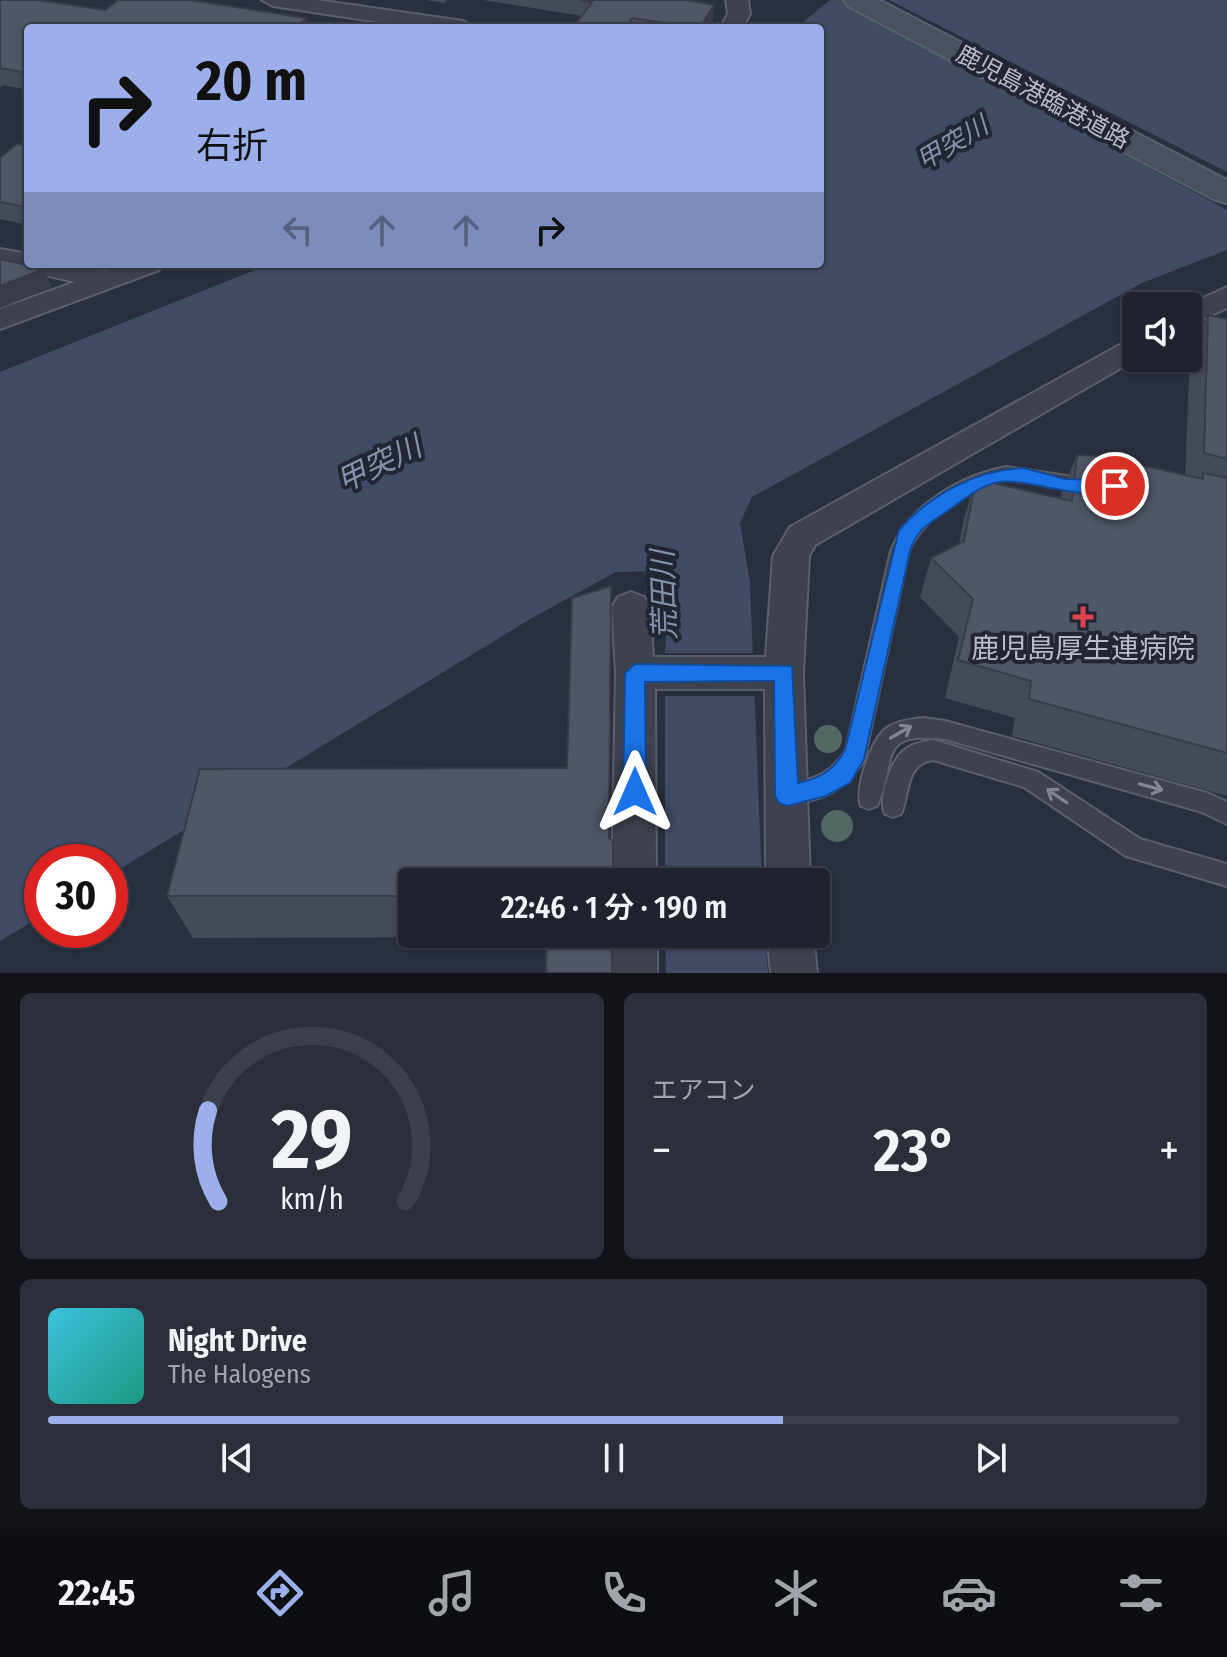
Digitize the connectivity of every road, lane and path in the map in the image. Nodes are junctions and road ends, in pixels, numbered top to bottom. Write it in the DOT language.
graph roads {
  1 [pos="273,0"];
  2 [pos="737,0"];
  3 [pos="858,0"];
  4 [pos="436,24"];
  5 [pos="733,24"];
  6 [pos="1227,193"];
  7 [pos="0,257"];
  8 [pos="24,262"];
  9 [pos="52,268"];
  10 [pos="139,268"];
  11 [pos="108,280"];
  12 [pos="1227,296"];
  13 [pos="1202,309"];
  14 [pos="0,320"];
  15 [pos="1122,354"];
  16 [pos="1105,486"];
  17 [pos="631,607"];
  18 [pos="643,673"];
  19 [pos="776,673"];
  20 [pos="787,796"];
  21 [pos="869,799"];
  22 [pos="893,807"];
  23 [pos="1227,814"];
  24 [pos="635,868"];
  25 [pos="788,868"];
  26 [pos="1227,873"];
  27 [pos="634,948"];
  28 [pos="791,948"];
  29 [pos="634,973"];
  30 [pos="794,973"];
  1 -- 4 [label="street"];
  2 -- 5 [label="street"];
  3 -- 6 [label="street, 鹿児島港臨港道路"];
  7 -- 8 [label="street"];
  9 -- 11 [label="street"];
  10 -- 11 [label="street"];
  11 -- 14 [label="street"];
  12 -- 13 [label="street"];
  15 -- 19 [label="street"];
  16 -- 20 [label="lane"];
  17 -- 18 [label="street"];
  18 -- 19 [label="street"];
  18 -- 24 [label="street"];
  19 -- 20 [label="street"];
  20 -- 25 [label="street"];
  21 -- 23 [label="lane, one-way"];
  26 -- 22 [label="lane, one-way"];
  27 -- 29 [label="street"];
  28 -- 30 [label="street"];
}
